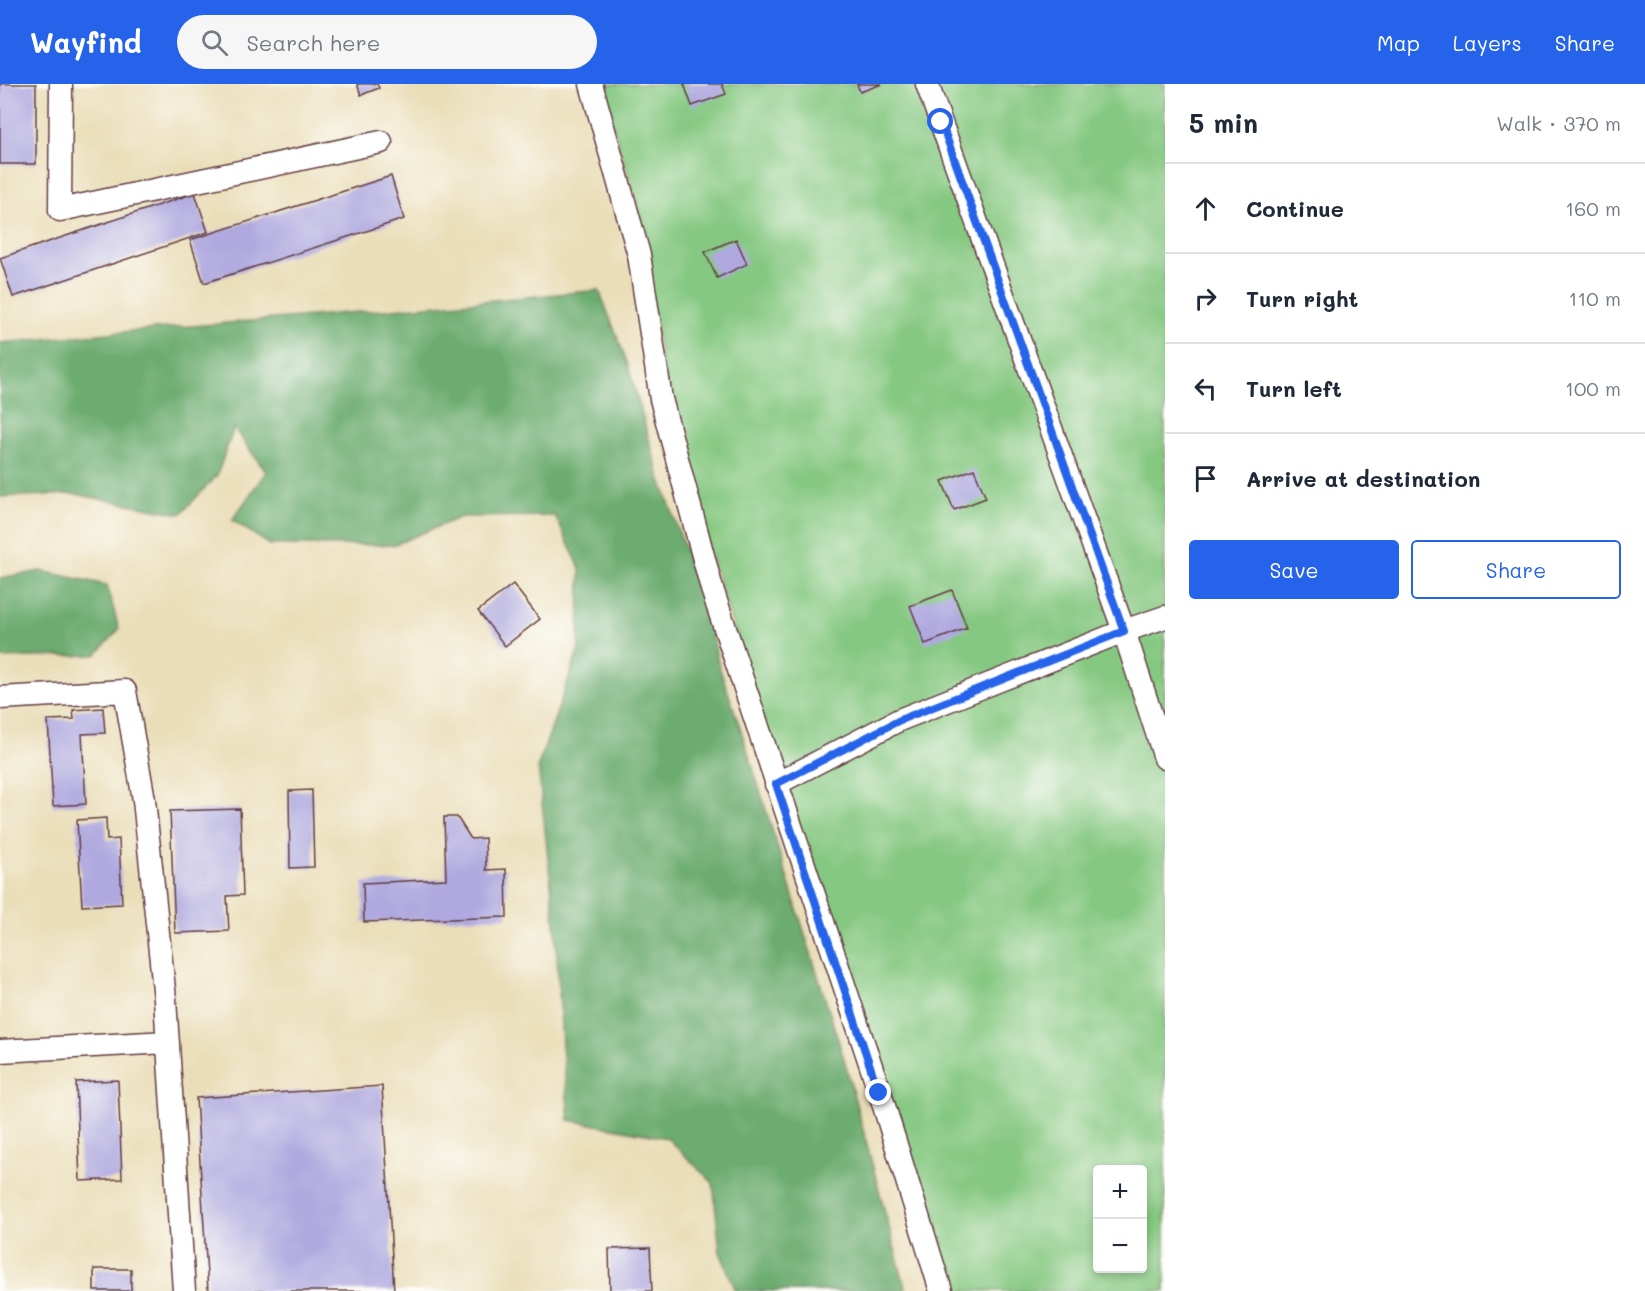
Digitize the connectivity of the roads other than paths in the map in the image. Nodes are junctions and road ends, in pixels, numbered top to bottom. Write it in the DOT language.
graph roads {
  1 [pos="61,84"];
  2 [pos="591,84"];
  3 [pos="927,84"];
  4 [pos="381,142"];
  5 [pos="1165,617"];
  6 [pos="1124,631"];
  7 [pos="0,699"];
  8 [pos="1165,758"];
  9 [pos="776,784"];
  10 [pos="168,1042"];
  11 [pos="0,1051"];
  12 [pos="184,1291"];
  13 [pos="941,1291"];
  1 -- 4 [label="street"];
  2 -- 9 [label="street"];
  3 -- 6 [label="street"];
  5 -- 6 [label="street"];
  6 -- 8 [label="street"];
  6 -- 9 [label="street"];
  7 -- 10 [label="street"];
  9 -- 13 [label="street"];
  10 -- 11 [label="street"];
  10 -- 12 [label="street"];
}
